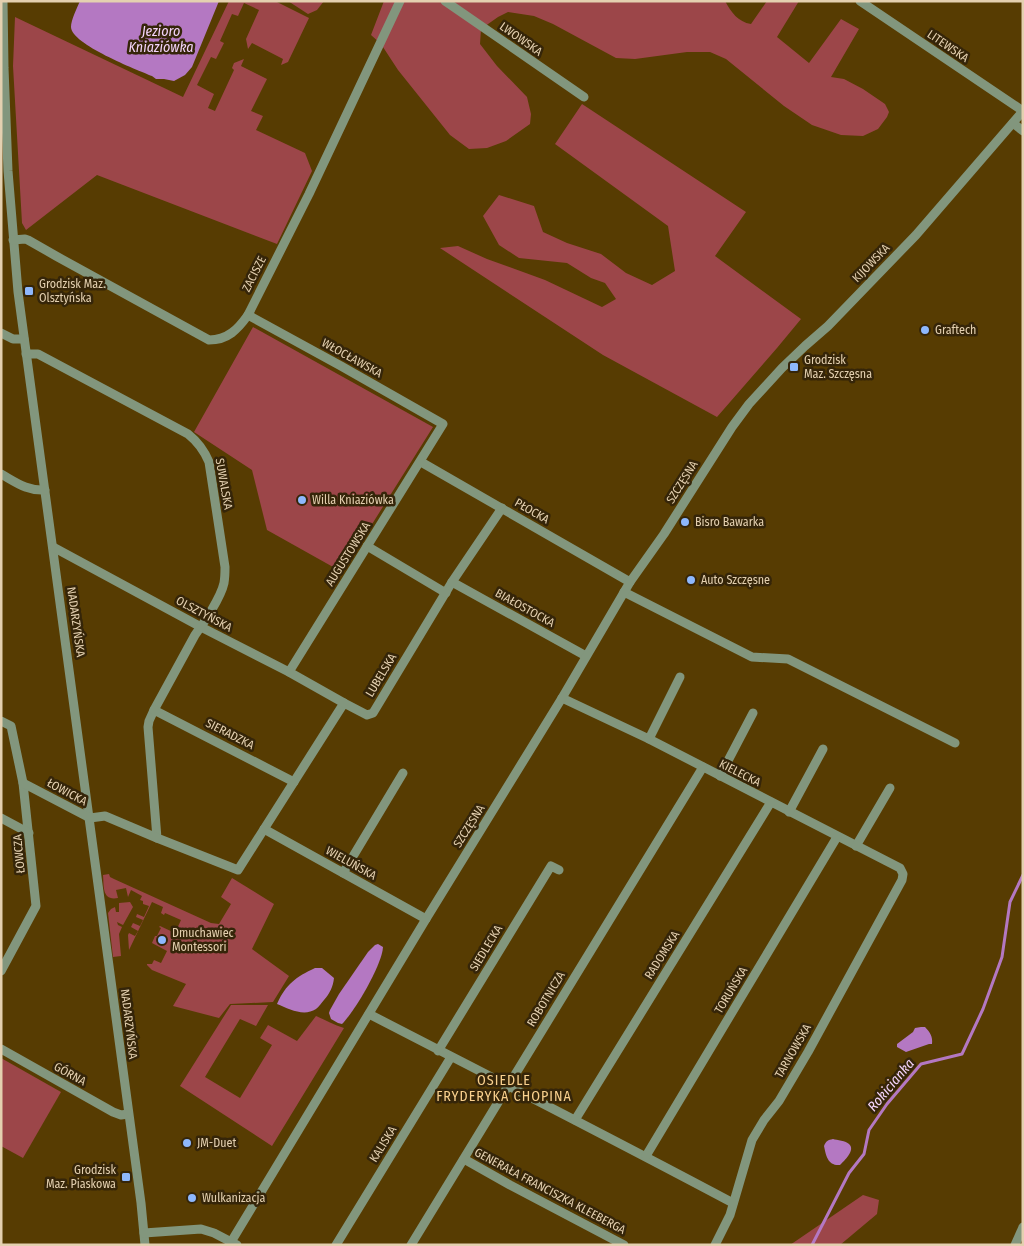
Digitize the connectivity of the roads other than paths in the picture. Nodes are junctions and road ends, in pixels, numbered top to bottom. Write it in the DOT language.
graph roads {
  1 [pos="3,1"];
  2 [pos="400,1"];
  3 [pos="445,1"];
  4 [pos="860,1"];
  5 [pos="584,97"];
  6 [pos="1023,111"];
  7 [pos="1013,123"];
  8 [pos="1023,131"];
  9 [pos="13,240"];
  10 [pos="248,315"];
  11 [pos="1,333"];
  12 [pos="24,339"];
  13 [pos="26,354"];
  14 [pos="443,424"];
  15 [pos="732,427"];
  16 [pos="420,462"];
  17 [pos="1,474"];
  18 [pos="45,490"];
  19 [pos="502,508"];
  20 [pos="367,546"];
  21 [pos="53,547"];
  22 [pos="452,582"];
  23 [pos="630,582"];
  24 [pos="446,592"];
  25 [pos="624,592"];
  26 [pos="201,627"];
  27 [pos="586,656"];
  28 [pos="289,672"];
  29 [pos="680,677"];
  30 [pos="562,698"];
  31 [pos="344,704"];
  32 [pos="154,710"];
  33 [pos="753,713"];
  34 [pos="1,721"];
  35 [pos="649,739"];
  36 [pos="955,743"];
  37 [pos="823,749"];
  38 [pos="703,767"];
  39 [pos="403,773"];
  40 [pos="720,776"];
  41 [pos="294,782"];
  42 [pos="23,783"];
  43 [pos="890,788"];
  44 [pos="771,802"];
  45 [pos="789,812"];
  46 [pos="1,818"];
  47 [pos="90,818"];
  48 [pos="264,829"];
  49 [pos="29,833"];
  50 [pos="837,837"];
  51 [pos="157,838"];
  52 [pos="856,846"];
  53 [pos="559,870"];
  54 [pos="343,873"];
  55 [pos="903,874"];
  56 [pos="426,919"];
  57 [pos="1,971"];
  58 [pos="369,1014"];
  59 [pos="1,1049"];
  60 [pos="438,1051"];
  61 [pos="451,1057"];
  62 [pos="508,1086"];
  63 [pos="128,1114"];
  64 [pos="575,1120"];
  65 [pos="646,1156"];
  66 [pos="464,1159"];
  67 [pos="733,1203"];
  68 [pos="1023,1227"];
  69 [pos="144,1233"];
  70 [pos="234,1243"];
  71 [pos="145,1245"];
  72 [pos="336,1245"];
  73 [pos="411,1245"];
  74 [pos="624,1245"];
  75 [pos="715,1245"];
  76 [pos="1015,1245"];
  1 -- 9 [label="street, NADARZYŃSKA"];
  2 -- 10 [label="street, ZACISZE"];
  3 -- 5 [label="street, LWOWSKA"];
  4 -- 6 [label="street, LITEWSKA"];
  6 -- 7 [label="street, KIJOWSKA"];
  7 -- 8 [label="street"];
  7 -- 15 [label="street, KIJOWSKA"];
  9 -- 10 [label="street, ZACISZE"];
  9 -- 12 [label="street, NADARZYŃSKA"];
  10 -- 14 [label="street, WŁOCŁAWSKA"];
  11 -- 12 [label="street"];
  12 -- 13 [label="street, NADARZYŃSKA"];
  13 -- 18 [label="street, NADARZYŃSKA"];
  13 -- 26 [label="street, SUWALSKA"];
  14 -- 16 [label="street, AUGUSTOWSKA"];
  15 -- 23 [label="street, SZCZĘSNA"];
  16 -- 19 [label="street, PŁOCKA"];
  16 -- 20 [label="street, AUGUSTOWSKA"];
  17 -- 18 [label="street"];
  18 -- 21 [label="street, NADARZYŃSKA"];
  19 -- 22 [label="street, LUBELSKA"];
  19 -- 23 [label="street, PŁOCKA"];
  20 -- 24 [label="street"];
  20 -- 28 [label="street, AUGUSTOWSKA"];
  21 -- 26 [label="street, OLSZTYŃSKA"];
  21 -- 47 [label="street, NADARZYŃSKA"];
  22 -- 24 [label="street, LUBELSKA"];
  22 -- 27 [label="street, BIAŁOSTOCKA"];
  23 -- 25 [label="street, SZCZĘSNA"];
  24 -- 31 [label="street, LUBELSKA"];
  25 -- 27 [label="street, SZCZĘSNA"];
  25 -- 36 [label="street"];
  26 -- 28 [label="street, OLSZTYŃSKA"];
  26 -- 32 [label="street, SUWALSKA"];
  27 -- 30 [label="street, SZCZĘSNA"];
  28 -- 31 [label="street, OLSZTYŃSKA"];
  29 -- 35 [label="street"];
  30 -- 35 [label="street, KIELECKA"];
  30 -- 56 [label="street, SZCZĘSNA"];
  31 -- 41 [label="street"];
  32 -- 41 [label="street, SIERADZKA"];
  32 -- 51 [label="street"];
  33 -- 40 [label="street"];
  34 -- 42 [label="street, ŁOWCZA"];
  35 -- 38 [label="street, KIELECKA"];
  37 -- 45 [label="street"];
  38 -- 40 [label="street, KIELECKA"];
  38 -- 62 [label="street, ROBOTNICZA"];
  39 -- 54 [label="street"];
  40 -- 44 [label="street, KIELECKA"];
  41 -- 48 [label="street"];
  42 -- 47 [label="street, ŁOWICKA"];
  42 -- 49 [label="street, ŁOWCZA"];
  43 -- 52 [label="street"];
  44 -- 45 [label="street, KIELECKA"];
  44 -- 64 [label="street, RADOMSKA"];
  45 -- 50 [label="street, KIELECKA"];
  46 -- 49 [label="street"];
  47 -- 51 [label="street, ŁOWICKA"];
  47 -- 63 [label="street, NADARZYŃSKA"];
  48 -- 51 [label="street, ŁOWICKA"];
  48 -- 54 [label="street, WIELUŃSKA"];
  49 -- 57 [label="street, ŁOWCZA"];
  50 -- 52 [label="street, KIELECKA"];
  50 -- 65 [label="street, TORUŃSKA"];
  52 -- 55 [label="street, KIELECKA"];
  53 -- 60 [label="street, SIEDLECKA"];
  54 -- 56 [label="street, WIELUŃSKA"];
  55 -- 67 [label="street, TARNOWSKA"];
  56 -- 58 [label="street, SZCZĘSNA"];
  58 -- 60 [label="street"];
  58 -- 70 [label="street, SZCZĘSNA"];
  59 -- 63 [label="street, GÓRNA"];
  60 -- 61 [label="street"];
  61 -- 62 [label="street"];
  61 -- 72 [label="street, KALISKA"];
  62 -- 64 [label="street"];
  62 -- 66 [label="street, ROBOTNICZA"];
  63 -- 69 [label="street, NADARZYŃSKA"];
  64 -- 65 [label="street"];
  65 -- 67 [label="street"];
  66 -- 73 [label="street, ROBOTNICZA"];
  66 -- 74 [label="street, GENERAŁA FRANCISZKA KLEEBERGA"];
  67 -- 75 [label="street, TARNOWSKA"];
  68 -- 76 [label="street"];
  69 -- 70 [label="street"];
  69 -- 71 [label="street, NADARZYŃSKA"];
}
